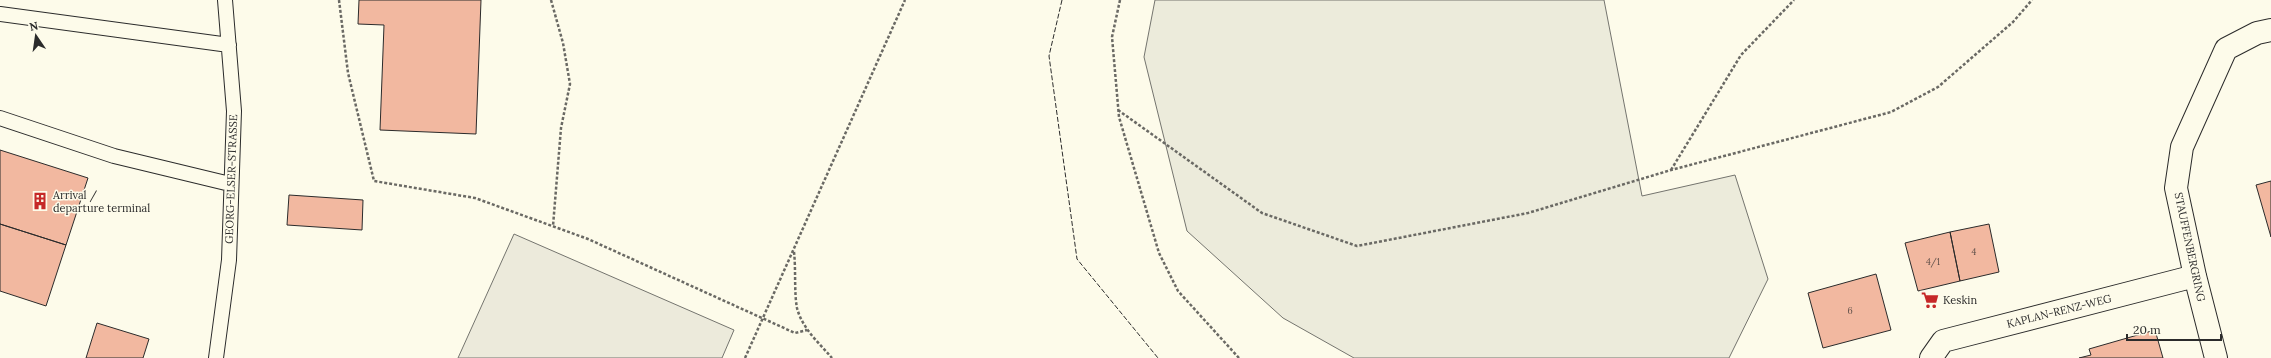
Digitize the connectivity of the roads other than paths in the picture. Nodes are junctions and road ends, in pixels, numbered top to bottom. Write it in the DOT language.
graph roads {
  1 [pos="225,0"];
  2 [pos="0,14"];
  3 [pos="2271,30"];
  4 [pos="229,45"];
  5 [pos="0,118"];
  6 [pos="230,184"];
  7 [pos="2195,276"];
  8 [pos="216,358"];
  9 [pos="1931,358"];
  10 [pos="2216,358"];
  1 -- 4 [label="lane, GEORG-ELSER-STRASSE"];
  2 -- 4 [label="lane"];
  3 -- 7 [label="street, STAUFFENBERGRING"];
  4 -- 6 [label="lane, GEORG-ELSER-STRASSE"];
  5 -- 6 [label="lane"];
  6 -- 8 [label="lane, GEORG-ELSER-STRASSE"];
  7 -- 9 [label="street, KAPLAN-RENZ-WEG"];
  7 -- 10 [label="street, STAUFFENBERGRING"];
}
